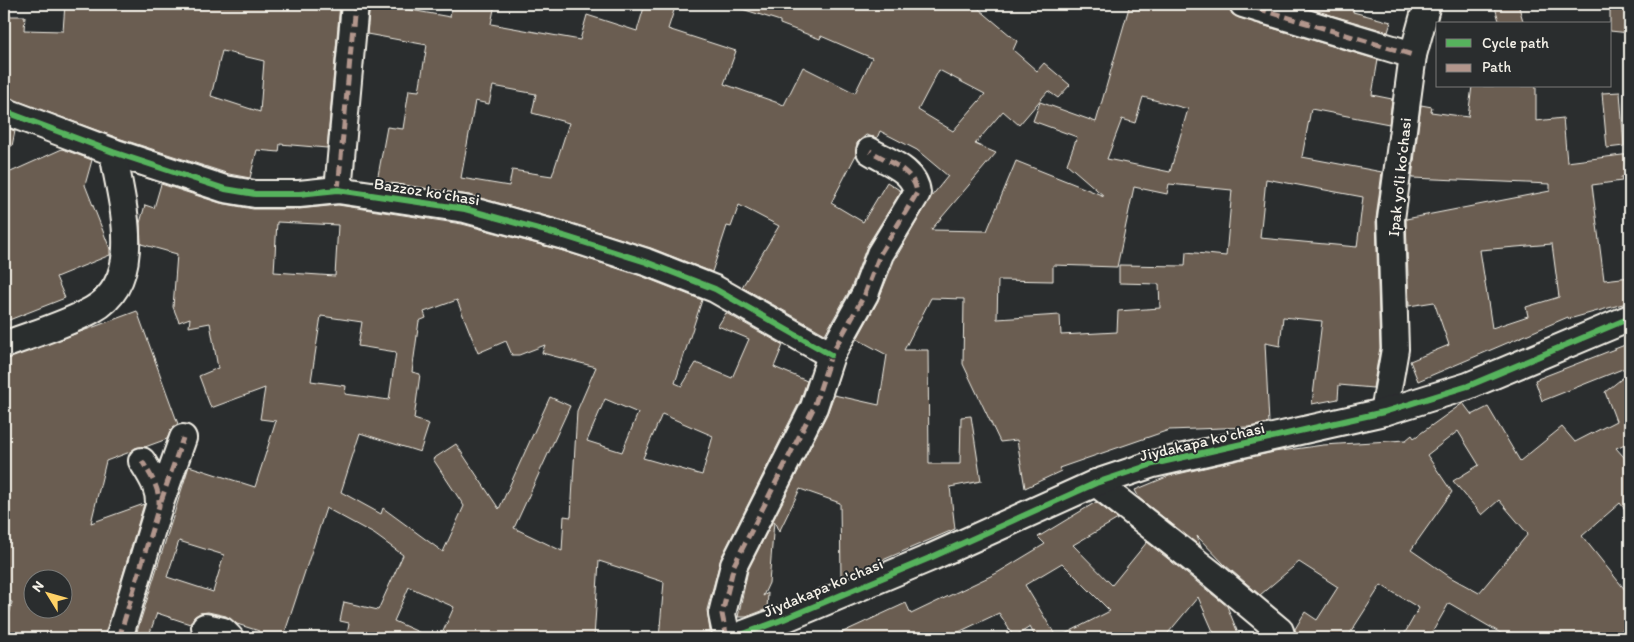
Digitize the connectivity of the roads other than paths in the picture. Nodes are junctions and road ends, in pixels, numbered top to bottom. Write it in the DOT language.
graph roads {
  1 [pos="355,4"];
  2 [pos="1243,4"];
  3 [pos="1427,4"];
  4 [pos="1413,56"];
  5 [pos="4,111"];
  6 [pos="870,151"];
  7 [pos="113,152"];
  8 [pos="338,190"];
  9 [pos="1630,318"];
  10 [pos="4,345"];
  11 [pos="831,355"];
  12 [pos="1384,412"];
  13 [pos="183,438"];
  14 [pos="142,461"];
  15 [pos="1096,483"];
  16 [pos="159,506"];
  17 [pos="206,627"];
  18 [pos="1285,636"];
  19 [pos="119,638"];
  20 [pos="230,638"];
  21 [pos="727,638"];
  22 [pos="734,638"];
  1 -- 8 [label="street"];
  2 -- 4 [label="street"];
  3 -- 4 [label="street, Ipak yoʻli koʻchasi"];
  4 -- 12 [label="street, Ipak yoʻli koʻchasi"];
  5 -- 7 [label="street, Bazzoz koʻchasi"];
  6 -- 11 [label="street"];
  7 -- 8 [label="street, Bazzoz koʻchasi"];
  7 -- 10 [label="street"];
  8 -- 11 [label="street, Bazzoz koʻchasi"];
  9 -- 12 [label="street, Jiydakapa ko'chasi"];
  11 -- 21 [label="street"];
  12 -- 15 [label="street, Jiydakapa ko'chasi"];
  13 -- 16 [label="street"];
  14 -- 16 [label="street"];
  15 -- 18 [label="street"];
  15 -- 22 [label="street, Jiydakapa ko'chasi"];
  16 -- 19 [label="street"];
  17 -- 20 [label="street"];
}
